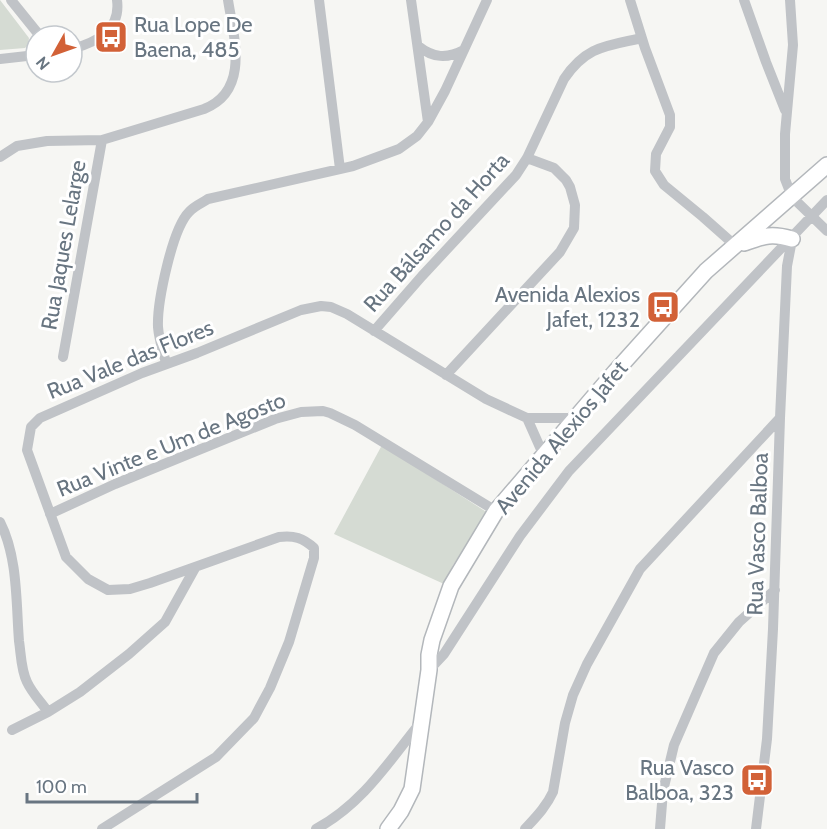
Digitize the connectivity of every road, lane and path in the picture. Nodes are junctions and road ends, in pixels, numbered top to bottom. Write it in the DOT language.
graph roads {
  1 [pos="11,0"];
  2 [pos="117,0"];
  3 [pos="228,0"];
  4 [pos="319,0"];
  5 [pos="411,0"];
  6 [pos="487,0"];
  7 [pos="630,0"];
  8 [pos="744,0"];
  9 [pos="790,0"];
  10 [pos="30,24"];
  11 [pos="642,38"];
  12 [pos="84,43"];
  13 [pos="418,46"];
  14 [pos="464,50"];
  15 [pos="24,56"];
  16 [pos="0,59"];
  17 [pos="787,113"];
  18 [pos="428,122"];
  19 [pos="102,141"];
  20 [pos="0,157"];
  21 [pos="527,158"];
  22 [pos="827,165"];
  23 [pos="339,169"];
  24 [pos="792,197"];
  25 [pos="827,200"];
  26 [pos="812,217"];
  27 [pos="827,231"];
  28 [pos="792,239"];
  29 [pos="733,247"];
  30 [pos="374,331"];
  31 [pos="63,357"];
  32 [pos="166,363"];
  33 [pos="446,375"];
  34 [pos="575,417"];
  35 [pos="780,417"];
  36 [pos="526,418"];
  37 [pos="543,454"];
  38 [pos="496,511"];
  39 [pos="50,514"];
  40 [pos="0,522"];
  41 [pos="195,568"];
  42 [pos="775,590"];
  43 [pos="429,670"];
  44 [pos="48,712"];
  45 [pos="422,721"];
  46 [pos="12,730"];
  47 [pos="102,829"];
  48 [pos="316,829"];
  49 [pos="388,829"];
  50 [pos="525,829"];
  51 [pos="660,829"];
  52 [pos="756,829"];
  1 -- 10 [label="street"];
  2 -- 12 [label="street"];
  3 -- 19 [label="street"];
  4 -- 23 [label="street"];
  5 -- 13 [label="street"];
  6 -- 14 [label="street"];
  7 -- 11 [label="street"];
  8 -- 17 [label="street"];
  9 -- 17 [label="street"];
  11 -- 21 [label="street, Rua Bálsamo da Horta"];
  11 -- 29 [label="street"];
  13 -- 14 [label="street"];
  13 -- 18 [label="street"];
  14 -- 18 [label="street"];
  15 -- 16 [label="street"];
  17 -- 24 [label="street"];
  18 -- 23 [label="street"];
  19 -- 20 [label="street"];
  19 -- 31 [label="street, Rua Jaques Lelarge"];
  21 -- 30 [label="street, Rua Bálsamo da Horta"];
  21 -- 33 [label="street"];
  22 -- 24 [label="main road, Avenida Alexios Jafet"];
  23 -- 32 [label="street"];
  24 -- 26 [label="street"];
  24 -- 29 [label="main road, Avenida Alexios Jafet"];
  25 -- 26 [label="street, Avenida Alexios Jafet"];
  26 -- 27 [label="street"];
  26 -- 28 [label="street, Avenida Alexios Jafet"];
  28 -- 29 [label="main road"];
  28 -- 35 [label="street, Rua Vasco Balboa"];
  28 -- 43 [label="street, Avenida Alexios Jafet"];
  29 -- 34 [label="main road, Avenida Alexios Jafet"];
  30 -- 32 [label="street, Rua Vale das Flores"];
  30 -- 33 [label="street, Rua Vale das Flores"];
  32 -- 39 [label="street, Rua Vale das Flores"];
  33 -- 36 [label="street, Rua Vale das Flores"];
  34 -- 36 [label="street, Rua Vale das Flores"];
  34 -- 37 [label="main road, Avenida Alexios Jafet"];
  35 -- 42 [label="street, Rua Vasco Balboa"];
  35 -- 50 [label="street"];
  36 -- 37 [label="street"];
  37 -- 38 [label="main road, Avenida Alexios Jafet"];
  38 -- 39 [label="street, Rua Vinte e Um de Agosto"];
  38 -- 43 [label="main road, Avenida Alexios Jafet"];
  39 -- 41 [label="street, Rua Vale das Flores"];
  40 -- 44 [label="street"];
  41 -- 44 [label="street"];
  41 -- 47 [label="street, Rua Vale das Flores"];
  42 -- 51 [label="street"];
  42 -- 52 [label="street, Rua Vasco Balboa"];
  43 -- 45 [label="main road, Avenida Alexios Jafet"];
  44 -- 46 [label="street"];
  45 -- 48 [label="street"];
  45 -- 49 [label="main road, Avenida Alexios Jafet"];
}
